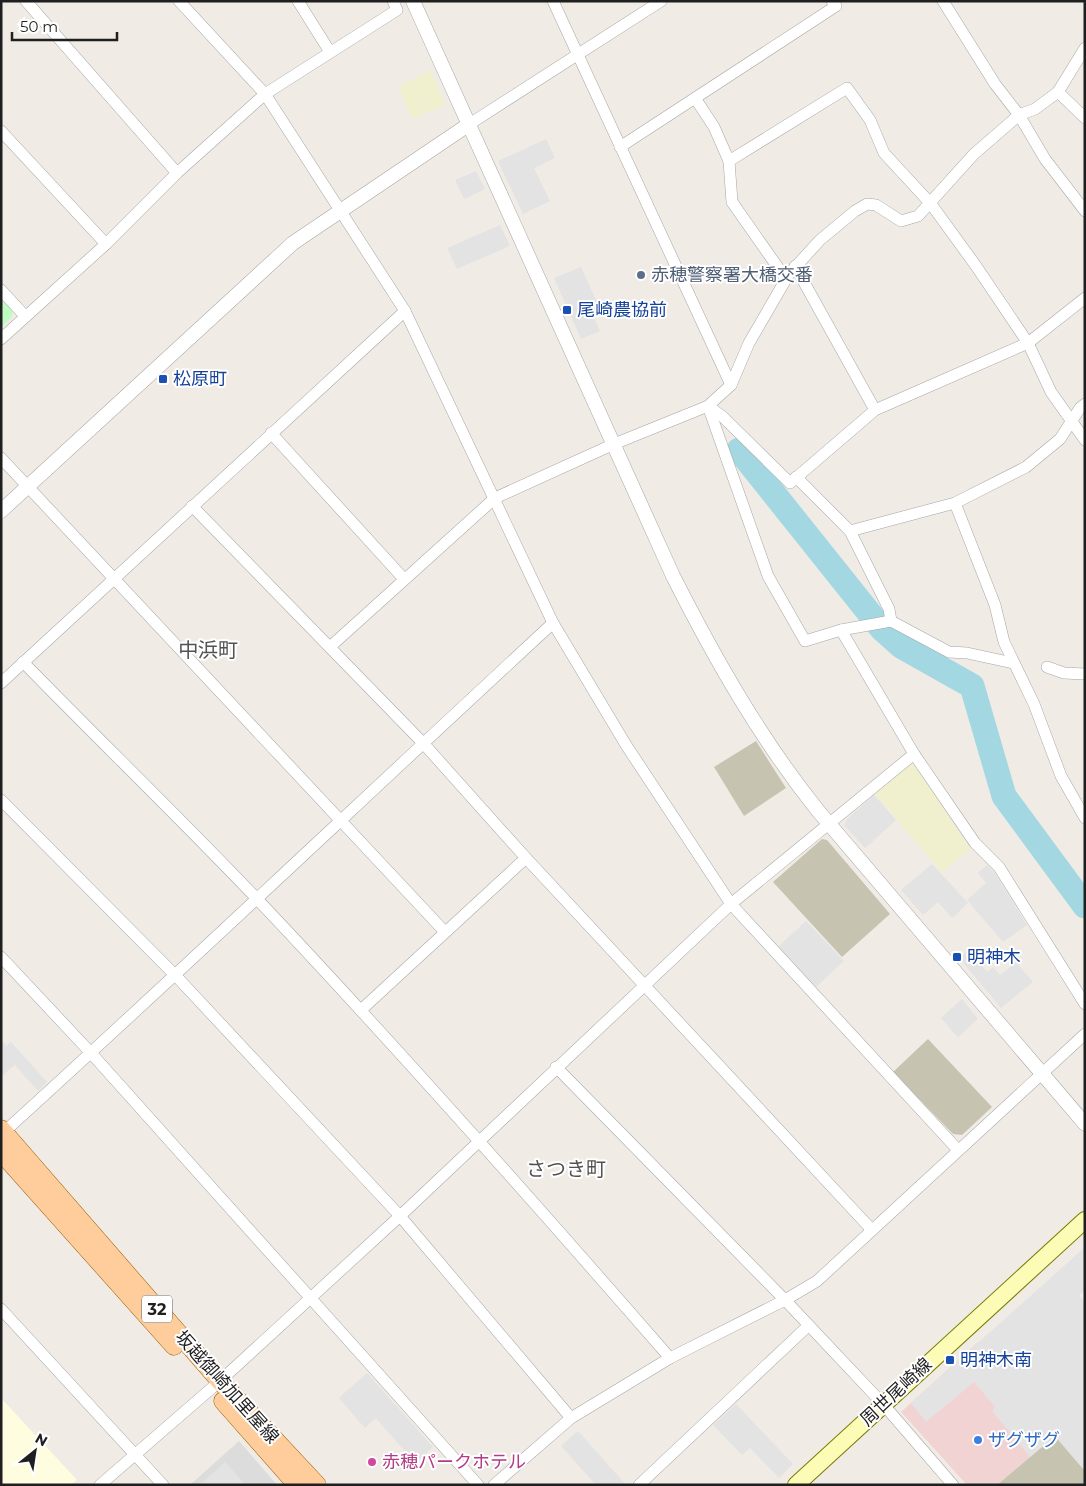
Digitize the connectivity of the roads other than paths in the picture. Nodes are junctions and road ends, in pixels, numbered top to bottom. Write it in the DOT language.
graph roads {
  1 [pos="26,1"];
  2 [pos="179,1"];
  3 [pos="298,1"];
  4 [pos="393,1"];
  5 [pos="413,1"];
  6 [pos="553,1"];
  7 [pos="661,1"];
  8 [pos="832,1"];
  9 [pos="944,2"];
  10 [pos="1085,48"];
  11 [pos="330,52"];
  12 [pos="579,55"];
  13 [pos="1058,92"];
  14 [pos="265,94"];
  15 [pos="695,98"];
  16 [pos="1019,115"];
  17 [pos="1085,118"];
  18 [pos="468,125"];
  19 [pos="1,131"];
  20 [pos="620,147"];
  21 [pos="728,161"];
  22 [pos="177,173"];
  23 [pos="931,204"];
  24 [pos="341,209"];
  25 [pos="1085,211"];
  26 [pos="106,244"];
  27 [pos="794,266"];
  28 [pos="786,279"];
  29 [pos="1,290"];
  30 [pos="1085,298"];
  31 [pos="405,311"];
  32 [pos="25,316"];
  33 [pos="1,339"];
  34 [pos="1028,343"];
  35 [pos="731,385"];
  36 [pos="1085,404"];
  37 [pos="708,406"];
  38 [pos="876,410"];
  39 [pos="1073,420"];
  40 [pos="271,433"];
  41 [pos="1085,440"];
  42 [pos="614,444"];
  43 [pos="1,458"];
  44 [pos="796,477"];
  45 [pos="27,486"];
  46 [pos="495,498"];
  47 [pos="955,503"];
  48 [pos="192,506"];
  49 [pos="1,511"];
  50 [pos="850,531"];
  51 [pos="404,578"];
  52 [pos="114,580"];
  53 [pos="891,622"];
  54 [pos="553,623"];
  55 [pos="842,630"];
  56 [pos="331,646"];
  57 [pos="23,662"];
  58 [pos="1013,663"];
  59 [pos="1047,667"];
  60 [pos="1085,674"];
  61 [pos="1,683"];
  62 [pos="423,743"];
  63 [pos="914,754"];
  64 [pos="1,800"];
  65 [pos="1085,818"];
  66 [pos="340,822"];
  67 [pos="829,824"];
  68 [pos="526,858"];
  69 [pos="256,898"];
  70 [pos="731,904"];
  71 [pos="445,932"];
  72 [pos="1,957"];
  73 [pos="176,976"];
  74 [pos="645,984"];
  75 [pos="1085,1004"];
  76 [pos="361,1010"];
  77 [pos="1085,1034"];
  78 [pos="91,1053"];
  79 [pos="556,1067"];
  80 [pos="1043,1074"];
  81 [pos="1085,1124"];
  82 [pos="2,1130"];
  83 [pos="480,1140"];
  84 [pos="958,1150"];
  85 [pos="1,1152"];
  86 [pos="400,1216"];
  87 [pos="1085,1220"];
  88 [pos="872,1230"];
  89 [pos="311,1297"];
  90 [pos="785,1300"];
  91 [pos="1,1309"];
  92 [pos="808,1326"];
  93 [pos="670,1358"];
  94 [pos="216,1385"];
  95 [pos="883,1404"];
  96 [pos="571,1418"];
  97 [pos="135,1454"];
  98 [pos="100,1485"];
  99 [pos="163,1485"];
  100 [pos="297,1485"];
  101 [pos="317,1485"];
  102 [pos="478,1485"];
  103 [pos="494,1485"];
  104 [pos="639,1485"];
  105 [pos="796,1485"];
  106 [pos="953,1485"];
  1 -- 22 [label="street"];
  2 -- 14 [label="street"];
  3 -- 11 [label="street"];
  4 -- 11 [label="street"];
  5 -- 18 [label="street"];
  6 -- 12 [label="street"];
  7 -- 12 [label="street"];
  8 -- 15 [label="street"];
  9 -- 16 [label="street"];
  10 -- 13 [label="street"];
  11 -- 14 [label="street"];
  12 -- 18 [label="street"];
  12 -- 20 [label="street"];
  13 -- 16 [label="street"];
  13 -- 17 [label="street"];
  14 -- 22 [label="street"];
  14 -- 24 [label="street"];
  15 -- 20 [label="street"];
  15 -- 21 [label="street"];
  16 -- 23 [label="street"];
  16 -- 25 [label="street"];
  18 -- 24 [label="street"];
  18 -- 42 [label="street"];
  19 -- 26 [label="street"];
  20 -- 35 [label="street"];
  21 -- 23 [label="street"];
  21 -- 28 [label="street"];
  22 -- 26 [label="street"];
  23 -- 27 [label="street"];
  23 -- 34 [label="street"];
  24 -- 31 [label="street"];
  24 -- 45 [label="street"];
  26 -- 32 [label="street"];
  27 -- 28 [label="street"];
  27 -- 38 [label="street"];
  28 -- 35 [label="street"];
  29 -- 32 [label="street"];
  30 -- 34 [label="street"];
  31 -- 40 [label="street"];
  31 -- 46 [label="street"];
  32 -- 33 [label="street"];
  34 -- 38 [label="street"];
  34 -- 39 [label="street"];
  35 -- 37 [label="street"];
  36 -- 39 [label="street"];
  37 -- 42 [label="street"];
  37 -- 44 [label="street"];
  37 -- 55 [label="street"];
  38 -- 44 [label="street"];
  39 -- 41 [label="street"];
  39 -- 47 [label="street"];
  40 -- 48 [label="street"];
  40 -- 51 [label="street"];
  42 -- 46 [label="street"];
  42 -- 67 [label="street"];
  43 -- 45 [label="street"];
  44 -- 50 [label="street"];
  45 -- 49 [label="street"];
  45 -- 52 [label="street"];
  46 -- 51 [label="street"];
  46 -- 54 [label="street"];
  47 -- 50 [label="street"];
  47 -- 58 [label="street"];
  48 -- 52 [label="street"];
  48 -- 56 [label="street"];
  50 -- 53 [label="street"];
  51 -- 56 [label="street"];
  52 -- 57 [label="street"];
  52 -- 66 [label="street"];
  53 -- 55 [label="street"];
  53 -- 58 [label="street"];
  54 -- 62 [label="street"];
  54 -- 70 [label="street"];
  55 -- 63 [label="street"];
  56 -- 62 [label="street"];
  57 -- 61 [label="street"];
  57 -- 69 [label="street"];
  58 -- 65 [label="street"];
  59 -- 60 [label="street"];
  62 -- 66 [label="street"];
  62 -- 68 [label="street"];
  63 -- 67 [label="street"];
  63 -- 75 [label="street"];
  64 -- 73 [label="street"];
  66 -- 69 [label="street"];
  66 -- 71 [label="street"];
  67 -- 70 [label="street"];
  67 -- 80 [label="street"];
  68 -- 71 [label="street"];
  68 -- 74 [label="street"];
  69 -- 73 [label="street"];
  69 -- 76 [label="street"];
  70 -- 74 [label="street"];
  70 -- 84 [label="street"];
  71 -- 76 [label="street"];
  72 -- 78 [label="street"];
  73 -- 78 [label="street"];
  73 -- 86 [label="street"];
  74 -- 79 [label="street"];
  74 -- 88 [label="street"];
  76 -- 83 [label="street"];
  77 -- 80 [label="street"];
  78 -- 82 [label="street"];
  78 -- 89 [label="street"];
  79 -- 83 [label="street"];
  79 -- 90 [label="street"];
  80 -- 81 [label="street"];
  80 -- 84 [label="street"];
  82 -- 94 [label="main road, 坂越御崎加里屋線 / 32"];
  83 -- 86 [label="street"];
  83 -- 93 [label="street"];
  84 -- 88 [label="street"];
  85 -- 94 [label="main road, 坂越御崎加里屋線 / 32"];
  86 -- 89 [label="street"];
  86 -- 96 [label="street"];
  87 -- 95 [label="main road, 周世尾崎線"];
  88 -- 90 [label="street"];
  89 -- 94 [label="street"];
  89 -- 102 [label="street"];
  90 -- 92 [label="street"];
  90 -- 93 [label="street"];
  91 -- 97 [label="street"];
  92 -- 95 [label="street"];
  92 -- 104 [label="street"];
  93 -- 96 [label="street"];
  94 -- 97 [label="street"];
  94 -- 100 [label="main road, 坂越御崎加里屋線 / 32"];
  94 -- 101 [label="main road, 坂越御崎加里屋線 / 32"];
  95 -- 105 [label="main road, 周世尾崎線"];
  95 -- 106 [label="street"];
  96 -- 103 [label="street"];
  97 -- 98 [label="street"];
  97 -- 99 [label="street"];
}
